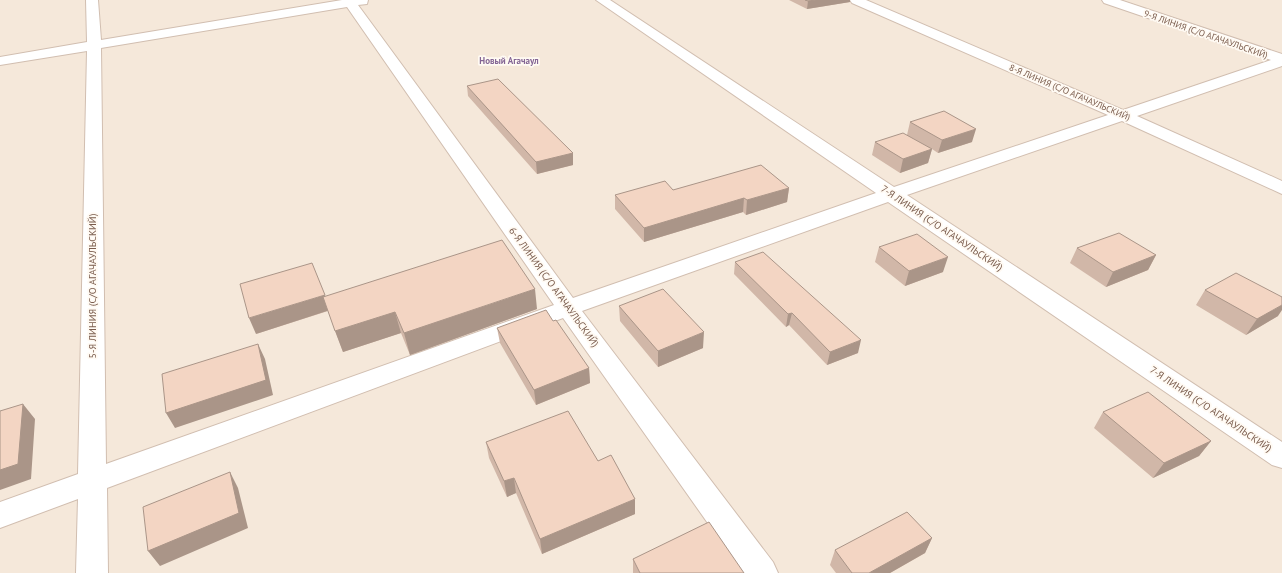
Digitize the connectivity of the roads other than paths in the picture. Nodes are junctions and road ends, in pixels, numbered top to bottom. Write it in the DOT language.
graph roads {
  1 [pos="92,0"];
  2 [pos="602,0"];
  3 [pos="856,0"];
  4 [pos="1108,0"];
  5 [pos="355,1"];
  6 [pos="94,45"];
  7 [pos="1282,60"];
  8 [pos="0,61"];
  9 [pos="1124,116"];
  10 [pos="1282,188"];
  11 [pos="892,194"];
  12 [pos="568,308"];
  13 [pos="1282,457"];
  14 [pos="91,483"];
  15 [pos="0,515"];
  16 [pos="92,573"];
  17 [pos="762,573"];
  1 -- 6 [label="street, 5-Я ЛИНИЯ (С/О АГАЧАУЛЬСКИЙ)"];
  2 -- 11 [label="street, 7-Я ЛИНИЯ (С/О АГАЧАУЛЬСКИЙ)"];
  3 -- 9 [label="street, 8-Я ЛИНИЯ (С/О АГАЧАУЛЬСКИЙ)"];
  4 -- 7 [label="street, 9-Я ЛИНИЯ (С/О АГАЧАУЛЬСКИЙ)"];
  5 -- 6 [label="street"];
  5 -- 12 [label="street, 6-Я ЛИНИЯ (С/О АГАЧАУЛЬСКИЙ)"];
  6 -- 8 [label="street"];
  6 -- 14 [label="street, 5-Я ЛИНИЯ (С/О АГАЧАУЛЬСКИЙ)"];
  7 -- 9 [label="street"];
  9 -- 10 [label="street, 8-Я ЛИНИЯ (С/О АГАЧАУЛЬСКИЙ)"];
  9 -- 11 [label="street"];
  11 -- 12 [label="street"];
  11 -- 13 [label="street, 7-Я ЛИНИЯ (С/О АГАЧАУЛЬСКИЙ)"];
  12 -- 14 [label="street"];
  12 -- 17 [label="street, 6-Я ЛИНИЯ (С/О АГАЧАУЛЬСКИЙ)"];
  14 -- 15 [label="street"];
  14 -- 16 [label="street, 5-Я ЛИНИЯ (С/О АГАЧАУЛЬСКИЙ)"];
}
